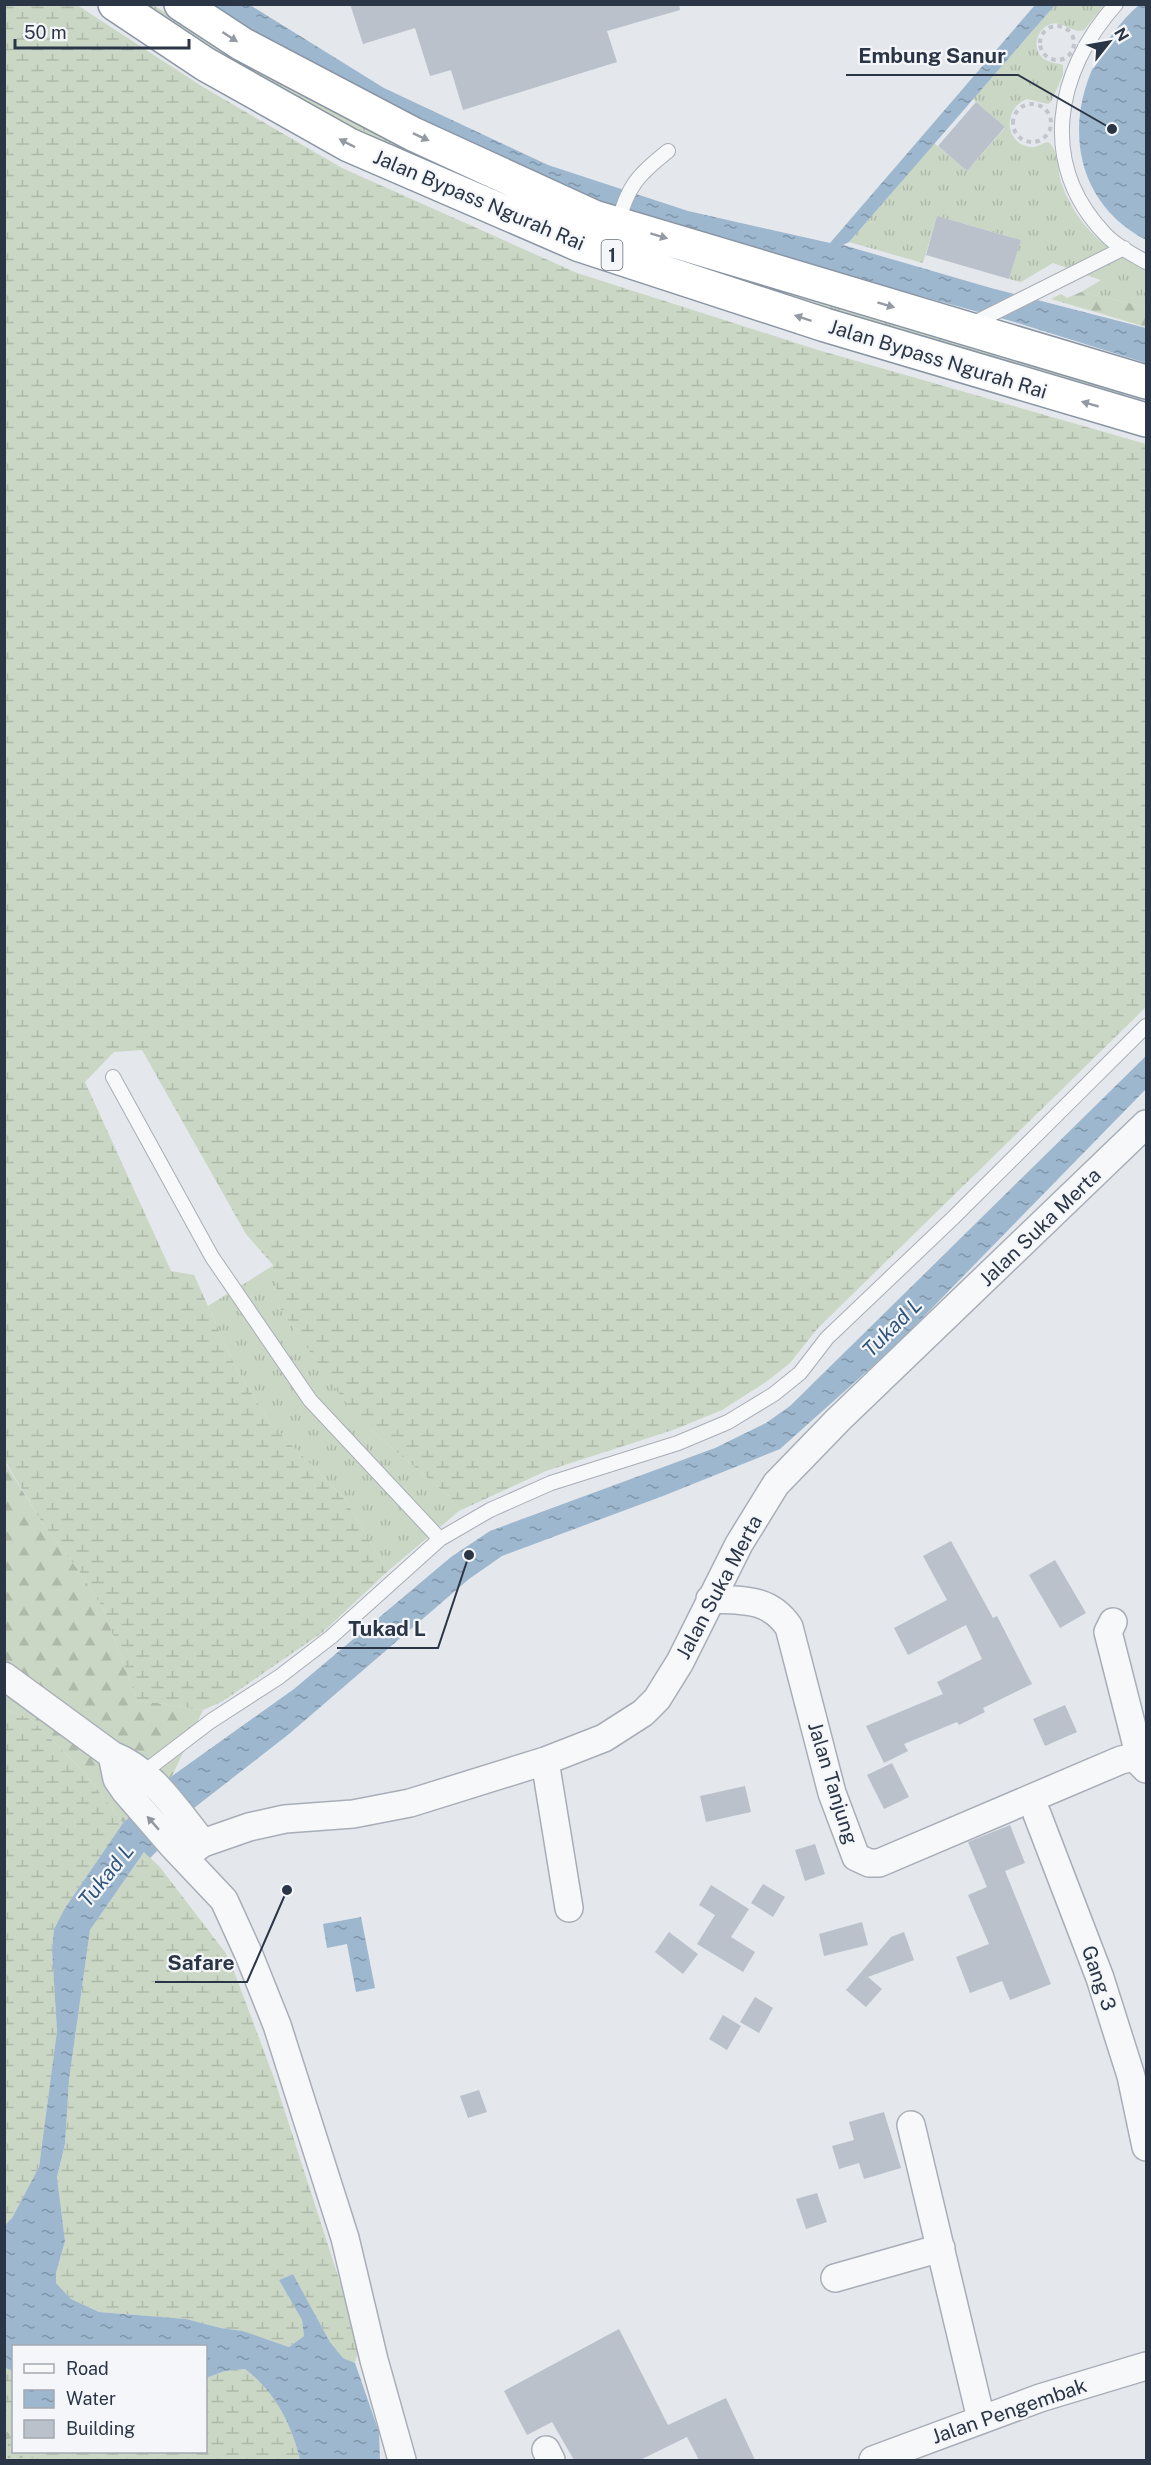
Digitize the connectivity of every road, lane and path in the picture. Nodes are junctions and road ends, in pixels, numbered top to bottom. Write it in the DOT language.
graph roads {
  1 [pos="115,4"];
  2 [pos="1116,4"];
  3 [pos="193,8"];
  4 [pos="1067,57"];
  5 [pos="1044,139"];
  6 [pos="668,151"];
  7 [pos="620,218"];
  8 [pos="1124,248"];
  9 [pos="1146,262"];
  10 [pos="963,329"];
  11 [pos="1146,382"];
  12 [pos="1146,420"];
  13 [pos="1146,1026"];
  14 [pos="113,1077"];
  15 [pos="1146,1124"];
  16 [pos="440,1539"];
  17 [pos="710,1599"];
  18 [pos="1113,1622"];
  19 [pos="4,1676"];
  20 [pos="112,1755"];
  21 [pos="545,1761"];
  22 [pos="1144,1765"];
  23 [pos="149,1777"];
  24 [pos="1037,1814"];
  25 [pos="187,1843"];
  26 [pos="569,1908"];
  27 [pos="911,2125"];
  28 [pos="1146,2147"];
  29 [pos="941,2248"];
  30 [pos="835,2278"];
  31 [pos="1146,2366"];
  32 [pos="981,2419"];
  33 [pos="402,2460"];
  34 [pos="873,2460"];
  12 -- 1 [label="highway, Jalan Bypass Ngurah Rai / 1, one-way"];
  2 -- 8 [label="lane"];
  3 -- 7 [label="highway, Jalan Bypass Ngurah Rai / 1, one-way"];
  4 -- 4 [label="path"];
  5 -- 5 [label="path"];
  6 -- 7 [label="lane"];
  7 -- 10 [label="highway, Jalan Bypass Ngurah Rai / 1, one-way"];
  8 -- 9 [label="lane"];
  8 -- 10 [label="lane"];
  10 -- 11 [label="highway, Jalan Bypass Ngurah Rai / 1"];
  13 -- 16 [label="lane"];
  14 -- 16 [label="lane"];
  15 -- 17 [label="street, Jalan Suka Merta"];
  16 -- 23 [label="lane"];
  17 -- 21 [label="street, Jalan Suka Merta"];
  17 -- 22 [label="street, Jalan Tanjung"];
  18 -- 22 [label="street"];
  19 -- 20 [label="street"];
  20 -- 23 [label="street"];
  25 -- 20 [label="street, one-way"];
  21 -- 25 [label="street, Jalan Suka Merta"];
  21 -- 26 [label="street"];
  23 -- 25 [label="street"];
  24 -- 28 [label="street, Gang 3"];
  25 -- 33 [label="street"];
  27 -- 29 [label="street"];
  29 -- 30 [label="street"];
  29 -- 32 [label="street"];
  31 -- 32 [label="street, Jalan Pengembak"];
  32 -- 34 [label="street, Jalan Pengembak"];
}
